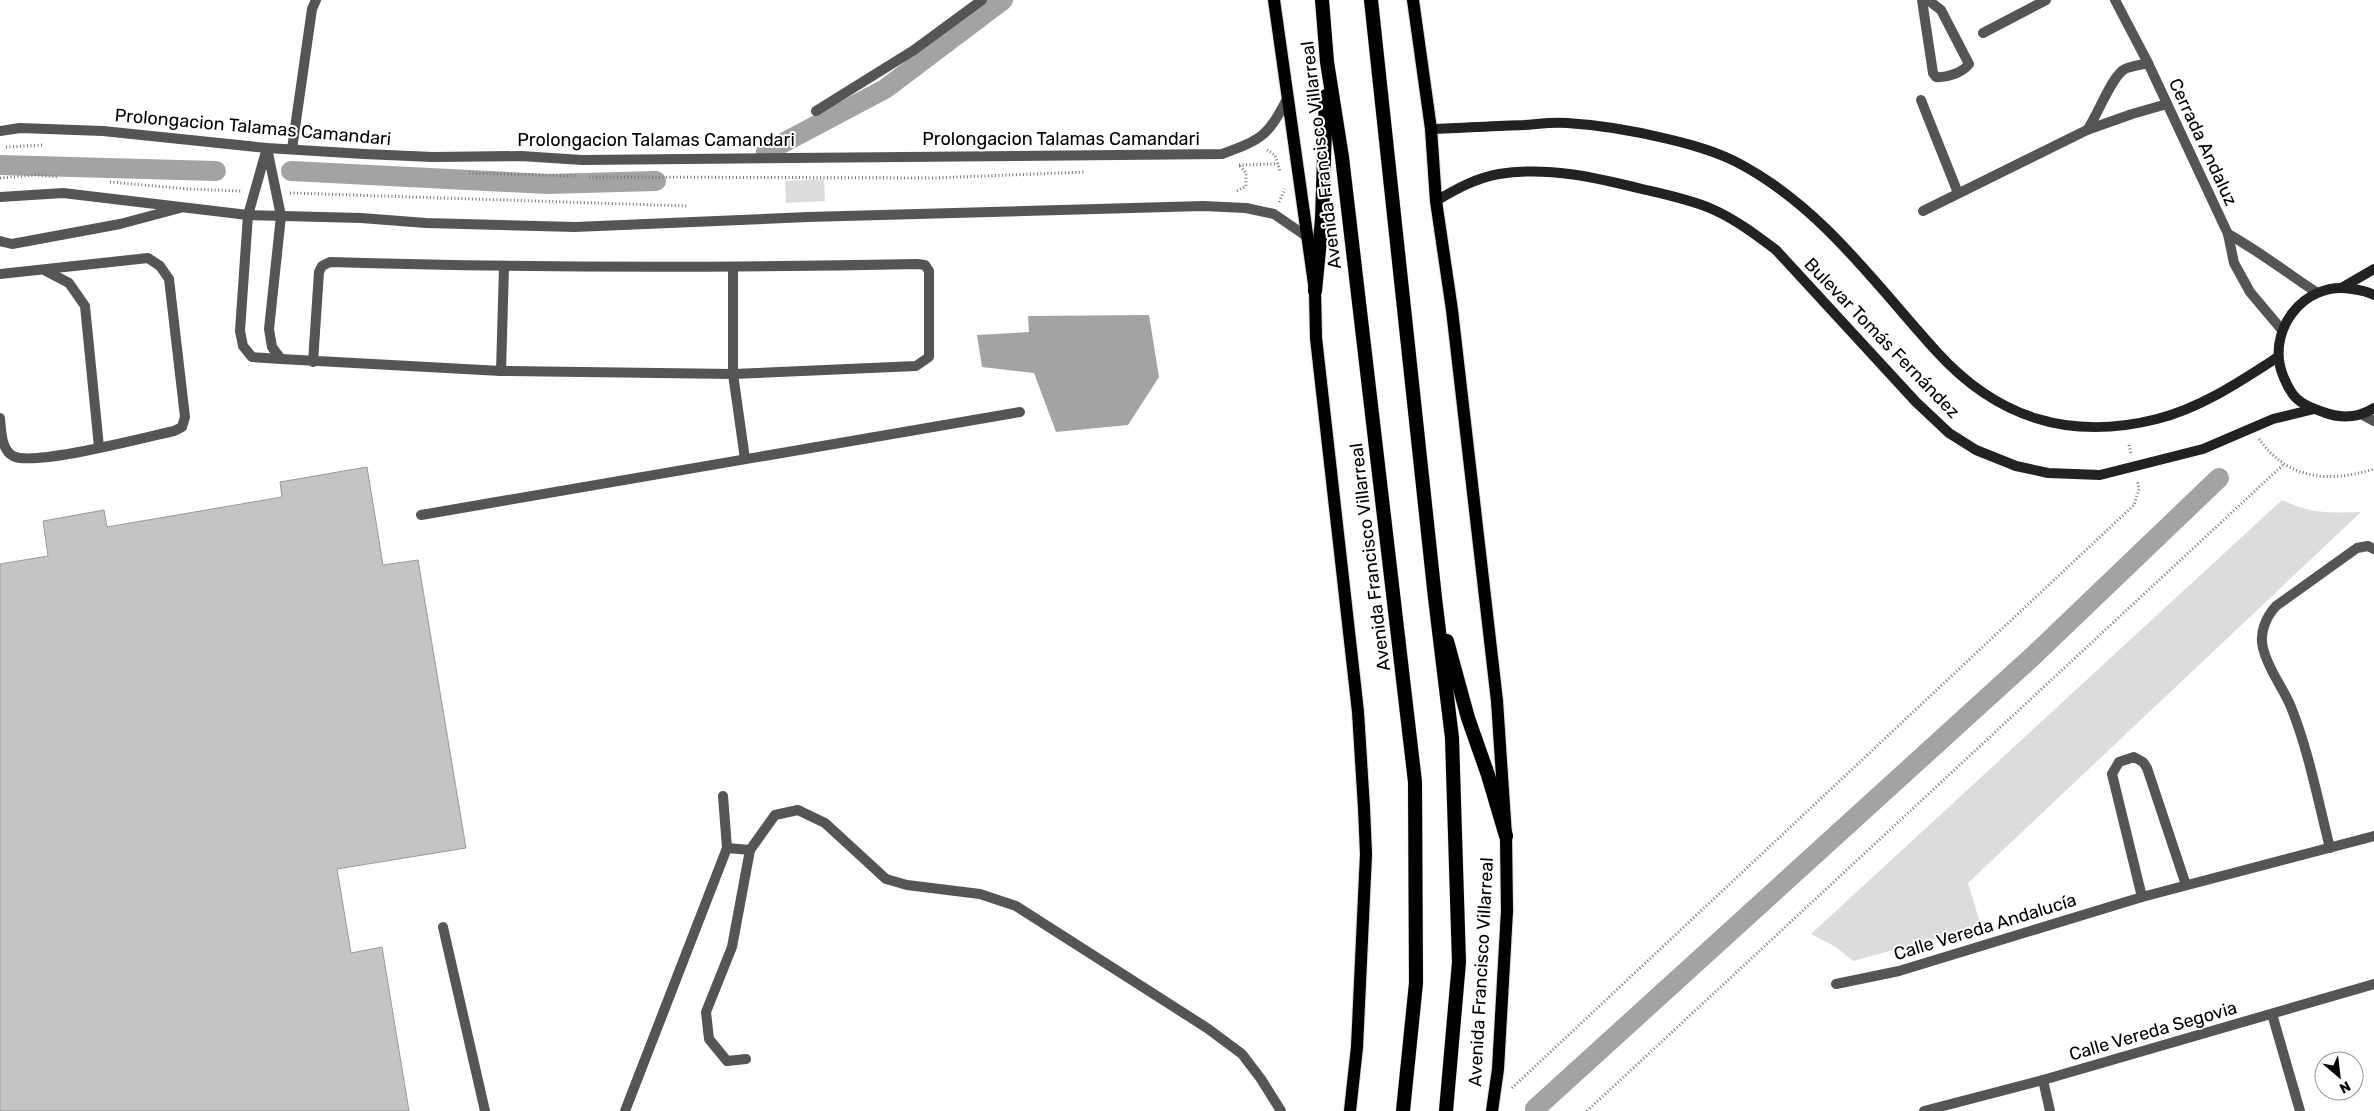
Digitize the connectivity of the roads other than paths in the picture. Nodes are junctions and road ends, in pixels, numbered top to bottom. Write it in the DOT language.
graph roads {
  1 [pos="316,0"];
  2 [pos="982,0"];
  3 [pos="1274,0"];
  4 [pos="1322,0"];
  5 [pos="1371,0"];
  6 [pos="1413,0"];
  7 [pos="1922,0"];
  8 [pos="1928,0"];
  9 [pos="2046,0"];
  10 [pos="2115,0"];
  11 [pos="1983,33"];
  12 [pos="1327,62"];
  13 [pos="2148,63"];
  14 [pos="1288,97"];
  15 [pos="1921,100"];
  16 [pos="2167,104"];
  17 [pos="816,111"];
  18 [pos="1431,129"];
  19 [pos="2087,130"];
  20 [pos="0,131"];
  21 [pos="267,148"];
  22 [pos="292,149"];
  23 [pos="1958,193"];
  24 [pos="0,196"];
  25 [pos="1436,201"];
  26 [pos="180,208"];
  27 [pos="1923,211"];
  28 [pos="248,214"];
  29 [pos="280,216"];
  30 [pos="2228,234"];
  31 [pos="1306,236"];
  32 [pos="0,241"];
  33 [pos="504,267"];
  34 [pos="733,268"];
  35 [pos="2374,270"];
  36 [pos="46,271"];
  37 [pos="0,274"];
  38 [pos="2343,287"];
  39 [pos="1315,291"];
  40 [pos="2316,292"];
  41 [pos="2374,295"];
  42 [pos="2282,330"];
  43 [pos="2278,357"];
  44 [pos="281,359"];
  45 [pos="312,362"];
  46 [pos="501,371"];
  47 [pos="732,374"];
  48 [pos="2374,408"];
  49 [pos="2314,409"];
  50 [pos="1020,412"];
  51 [pos="2363,415"];
  52 [pos="0,418"];
  53 [pos="2374,421"];
  54 [pos="99,446"];
  55 [pos="745,459"];
  56 [pos="422,515"];
  57 [pos="2374,549"];
  58 [pos="1435,598"];
  59 [pos="723,796"];
  60 [pos="1506,836"];
  61 [pos="2374,836"];
  62 [pos="727,848"];
  63 [pos="2330,848"];
  64 [pos="750,850"];
  65 [pos="2186,885"];
  66 [pos="2142,897"];
  67 [pos="443,928"];
  68 [pos="1836,984"];
  69 [pos="2374,984"];
  70 [pos="2272,1014"];
  71 [pos="746,1060"];
  72 [pos="2043,1080"];
  73 [pos="1493,1107"];
  74 [pos="485,1111"];
  75 [pos="625,1111"];
  76 [pos="1281,1111"];
  77 [pos="1350,1111"];
  78 [pos="1403,1111"];
  79 [pos="1446,1111"];
  80 [pos="1924,1111"];
  81 [pos="2050,1111"];
  82 [pos="2300,1111"];
  1 -- 22 [label="street"];
  2 -- 17 [label="street"];
  3 -- 14 [label="main road, Avenida Francisco Villarreal"];
  4 -- 12 [label="highway, Avenida Francisco Villarreal"];
  5 -- 58 [label="highway, Avenida Francisco Villarreal"];
  6 -- 18 [label="main road, Avenida Francisco Villarreal"];
  7 -- 8 [label="street"];
  9 -- 11 [label="street"];
  10 -- 13 [label="street, Cerrada Andaluz"];
  12 -- 39 [label="highway"];
  12 -- 78 [label="highway, Avenida Francisco Villarreal"];
  13 -- 16 [label="street, Cerrada Andaluz"];
  13 -- 19 [label="street, Cerrada Andaluz"];
  14 -- 22 [label="street, Prolongacion Talamas Camandari"];
  14 -- 31 [label="main road, Avenida Francisco Villarreal"];
  15 -- 23 [label="street"];
  16 -- 19 [label="street"];
  16 -- 30 [label="street, Cerrada Andaluz"];
  18 -- 25 [label="main road, Avenida Francisco Villarreal"];
  18 -- 43 [label="main road, Bulevar Tomás Fernández"];
  19 -- 23 [label="street"];
  20 -- 21 [label="street, Prolongacion Talamas Camandari"];
  21 -- 22 [label="street, Prolongacion Talamas Camandari"];
  21 -- 28 [label="street"];
  21 -- 29 [label="street"];
  23 -- 27 [label="street"];
  24 -- 26 [label="street"];
  25 -- 49 [label="main road, Bulevar Tomás Fernández"];
  25 -- 60 [label="main road, Avenida Francisco Villarreal"];
  26 -- 28 [label="street"];
  26 -- 32 [label="street"];
  28 -- 29 [label="street"];
  28 -- 44 [label="street"];
  29 -- 31 [label="street"];
  29 -- 44 [label="street"];
  30 -- 40 [label="street, Cerrada Andaluz"];
  30 -- 42 [label="street, Cerrada Andaluz"];
  31 -- 39 [label="main road, Avenida Francisco Villarreal"];
  33 -- 34 [label="street"];
  33 -- 45 [label="street"];
  33 -- 46 [label="street"];
  34 -- 47 [label="street"];
  34 -- 47 [label="street"];
  35 -- 38 [label="main road"];
  36 -- 37 [label="street"];
  36 -- 54 [label="street"];
  36 -- 54 [label="street"];
  38 -- 40 [label="main road"];
  38 -- 41 [label="main road"];
  39 -- 77 [label="main road, Avenida Francisco Villarreal"];
  40 -- 42 [label="main road"];
  42 -- 43 [label="main road"];
  43 -- 49 [label="main road"];
  44 -- 45 [label="street"];
  45 -- 46 [label="street"];
  46 -- 47 [label="street"];
  47 -- 55 [label="street"];
  48 -- 51 [label="main road"];
  49 -- 51 [label="main road"];
  50 -- 55 [label="street"];
  51 -- 53 [label="street"];
  52 -- 54 [label="street"];
  55 -- 56 [label="street"];
  57 -- 63 [label="street"];
  58 -- 60 [label="highway"];
  58 -- 79 [label="highway, Avenida Francisco Villarreal"];
  59 -- 62 [label="street"];
  60 -- 73 [label="main road, Avenida Francisco Villarreal"];
  61 -- 63 [label="street, Calle Vereda Andalucía"];
  62 -- 64 [label="street"];
  62 -- 75 [label="street"];
  63 -- 65 [label="street, Calle Vereda Andalucía"];
  64 -- 71 [label="street"];
  64 -- 76 [label="street"];
  65 -- 66 [label="street, Calle Vereda Andalucía"];
  65 -- 66 [label="street"];
  66 -- 68 [label="street, Calle Vereda Andalucía"];
  67 -- 74 [label="street"];
  69 -- 70 [label="street, Calle Vereda Segovia"];
  70 -- 72 [label="street, Calle Vereda Segovia"];
  70 -- 82 [label="street"];
  72 -- 80 [label="street, Calle Vereda Segovia"];
  72 -- 81 [label="street"];
}
